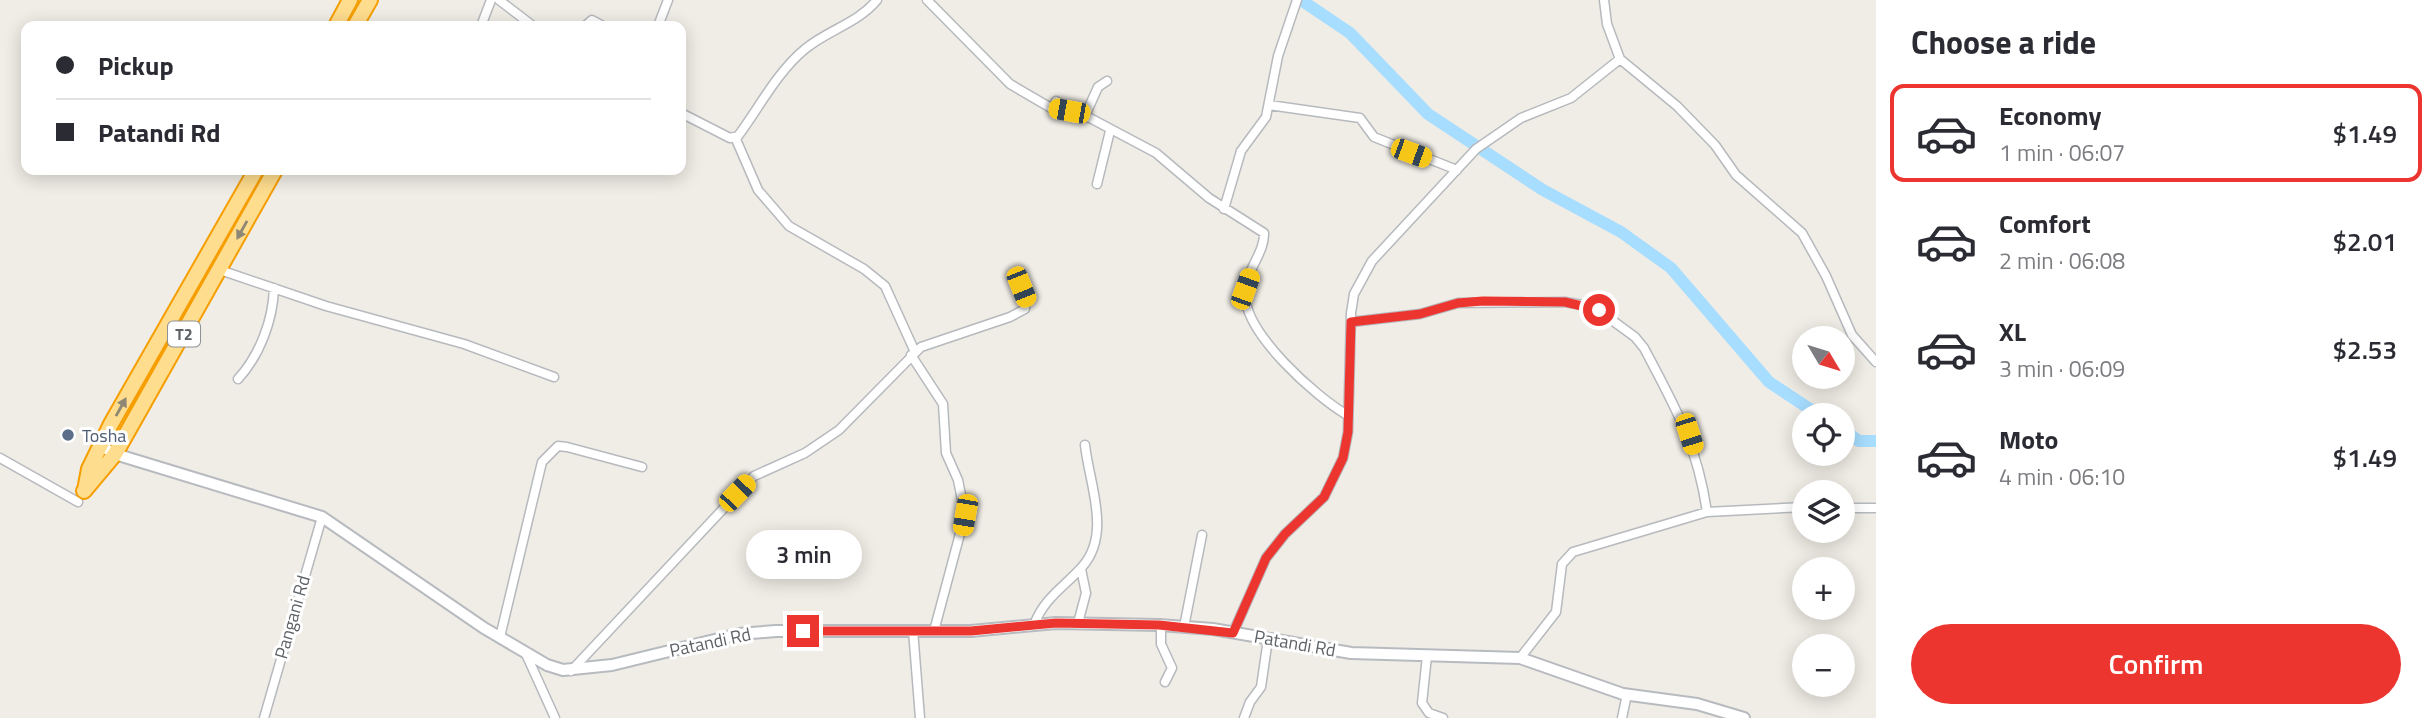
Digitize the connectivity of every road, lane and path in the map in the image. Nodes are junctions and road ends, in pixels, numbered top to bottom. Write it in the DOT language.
graph roads {
  1 [pos="350,0"];
  2 [pos="370,0"];
  3 [pos="491,0"];
  4 [pos="499,0"];
  5 [pos="668,0"];
  6 [pos="877,0"];
  7 [pos="927,0"];
  8 [pos="1297,0"];
  9 [pos="1604,0"];
  10 [pos="339,21"];
  11 [pos="358,21"];
  12 [pos="483,21"];
  13 [pos="526,21"];
  14 [pos="660,21"];
  15 [pos="1620,59"];
  16 [pos="1107,81"];
  17 [pos="1056,101"];
  18 [pos="1269,105"];
  19 [pos="1069,111"];
  20 [pos="686,116"];
  21 [pos="1085,116"];
  22 [pos="1110,131"];
  23 [pos="735,137"];
  24 [pos="1457,170"];
  25 [pos="253,175"];
  26 [pos="269,175"];
  27 [pos="1097,184"];
  28 [pos="1224,209"];
  29 [pos="220,270"];
  30 [pos="1015,274"];
  31 [pos="274,288"];
  32 [pos="1351,322"];
  33 [pos="913,354"];
  34 [pos="1876,362"];
  35 [pos="554,377"];
  36 [pos="238,379"];
  37 [pos="1347,415"];
  38 [pos="1085,445"];
  39 [pos="101,446"];
  40 [pos="115,454"];
  41 [pos="0,458"];
  42 [pos="642,467"];
  43 [pos="78,502"];
  44 [pos="1792,508"];
  45 [pos="1855,508"];
  46 [pos="1876,508"];
  47 [pos="1707,512"];
  48 [pos="322,517"];
  49 [pos="1202,535"];
  50 [pos="1081,569"];
  51 [pos="1078,623"];
  52 [pos="1034,625"];
  53 [pos="1161,625"];
  54 [pos="1184,627"];
  55 [pos="913,630"];
  56 [pos="934,631"];
  57 [pos="1233,633"];
  58 [pos="500,637"];
  59 [pos="1268,639"];
  60 [pos="526,654"];
  61 [pos="1427,656"];
  62 [pos="1520,658"];
  63 [pos="571,671"];
  64 [pos="1165,682"];
  65 [pos="1627,694"];
  66 [pos="264,718"];
  67 [pos="555,718"];
  68 [pos="920,718"];
  69 [pos="1244,718"];
  70 [pos="1443,718"];
  71 [pos="1622,718"];
  72 [pos="1744,718"];
  1 -- 10 [label="highway"];
  2 -- 11 [label="highway"];
  3 -- 12 [label="street"];
  4 -- 13 [label="street"];
  5 -- 14 [label="street"];
  6 -- 23 [label="street"];
  7 -- 19 [label="street"];
  8 -- 18 [label="street"];
  9 -- 15 [label="street"];
  15 -- 24 [label="street"];
  15 -- 34 [label="street"];
  16 -- 21 [label="street"];
  17 -- 19 [label="street"];
  18 -- 24 [label="street"];
  18 -- 28 [label="street"];
  19 -- 21 [label="street"];
  20 -- 23 [label="street"];
  21 -- 22 [label="street"];
  22 -- 27 [label="street"];
  22 -- 28 [label="street"];
  23 -- 33 [label="street"];
  24 -- 32 [label="street"];
  39 -- 25 [label="highway, T2, one-way"];
  26 -- 29 [label="highway, T2, one-way"];
  28 -- 37 [label="street"];
  29 -- 31 [label="street"];
  29 -- 40 [label="highway, T2"];
  30 -- 33 [label="street"];
  31 -- 35 [label="street"];
  31 -- 36 [label="street"];
  32 -- 37 [label="street"];
  32 -- 47 [label="street"];
  33 -- 56 [label="street"];
  33 -- 63 [label="street"];
  37 -- 57 [label="street"];
  38 -- 50 [label="street"];
  39 -- 40 [label="street, Patandi Rd"];
  39 -- 40 [label="highway, T2"];
  40 -- 48 [label="street, Patandi Rd"];
  41 -- 43 [label="street"];
  42 -- 58 [label="street"];
  44 -- 47 [label="street"];
  45 -- 46 [label="street"];
  47 -- 62 [label="street"];
  48 -- 58 [label="street, Patandi Rd"];
  48 -- 66 [label="street, Pangani Rd"];
  49 -- 54 [label="street"];
  50 -- 51 [label="street"];
  50 -- 52 [label="street"];
  51 -- 52 [label="street, Patandi Rd"];
  51 -- 53 [label="street, Patandi Rd"];
  52 -- 56 [label="street, Patandi Rd"];
  53 -- 54 [label="street, Patandi Rd"];
  53 -- 64 [label="street"];
  54 -- 57 [label="street, Patandi Rd"];
  55 -- 56 [label="street, Patandi Rd"];
  55 -- 63 [label="street, Patandi Rd"];
  55 -- 68 [label="street"];
  57 -- 59 [label="street, Patandi Rd"];
  58 -- 60 [label="street, Patandi Rd"];
  59 -- 61 [label="street, Patandi Rd"];
  59 -- 69 [label="street"];
  60 -- 63 [label="street, Patandi Rd"];
  60 -- 67 [label="street"];
  61 -- 62 [label="street, Patandi Rd"];
  61 -- 70 [label="street"];
  62 -- 65 [label="street, Patandi Rd"];
  65 -- 71 [label="street"];
  65 -- 72 [label="street, Patandi Rd"];
}
